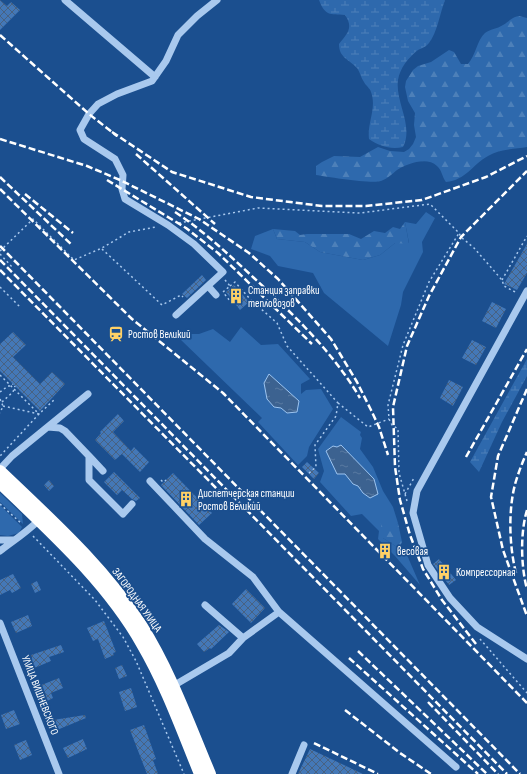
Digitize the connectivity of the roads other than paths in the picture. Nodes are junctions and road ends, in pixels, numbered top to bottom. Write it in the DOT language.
graph roads {
  1 [pos="65,0"];
  2 [pos="217,0"];
  3 [pos="155,77"];
  4 [pos="208,286"];
  5 [pos="527,291"];
  6 [pos="216,295"];
  7 [pos="176,315"];
  8 [pos="88,394"];
  9 [pos="48,427"];
  10 [pos="89,456"];
  11 [pos="0,470"];
  12 [pos="103,471"];
  13 [pos="150,482"];
  14 [pos="0,483"];
  15 [pos="132,504"];
  16 [pos="38,520"];
  17 [pos="0,540"];
  18 [pos="13,540"];
  19 [pos="0,551"];
  20 [pos="205,605"];
  21 [pos="278,612"];
  22 [pos="0,623"];
  23 [pos="243,638"];
  24 [pos="527,659"];
  25 [pos="173,686"];
  26 [pos="304,745"];
  27 [pos="456,767"];
  28 [pos="59,774"];
  29 [pos="200,774"];
  30 [pos="210,774"];
  31 [pos="292,774"];
  1 -- 3 [label="street"];
  2 -- 3 [label="street"];
  3 -- 4 [label="street"];
  4 -- 6 [label="street"];
  4 -- 7 [label="street"];
  5 -- 24 [label="street"];
  8 -- 9 [label="street"];
  9 -- 10 [label="street"];
  9 -- 11 [label="street"];
  10 -- 12 [label="street"];
  10 -- 15 [label="street"];
  11 -- 25 [label="highway, ЗАГОРОДНАЯ УЛИЦА"];
  13 -- 21 [label="street"];
  14 -- 16 [label="highway, ЗАГОРОДНАЯ УЛИЦА"];
  16 -- 18 [label="street"];
  16 -- 29 [label="highway, ЗАГОРОДНАЯ УЛИЦА"];
  17 -- 18 [label="street"];
  18 -- 19 [label="street"];
  20 -- 23 [label="street"];
  21 -- 23 [label="street"];
  21 -- 27 [label="street"];
  22 -- 28 [label="street, УЛИЦА ВИШНЕВСКОГО"];
  23 -- 25 [label="street"];
  25 -- 30 [label="highway, ЗАГОРОДНАЯ УЛИЦА"];
  26 -- 31 [label="street"];
}
